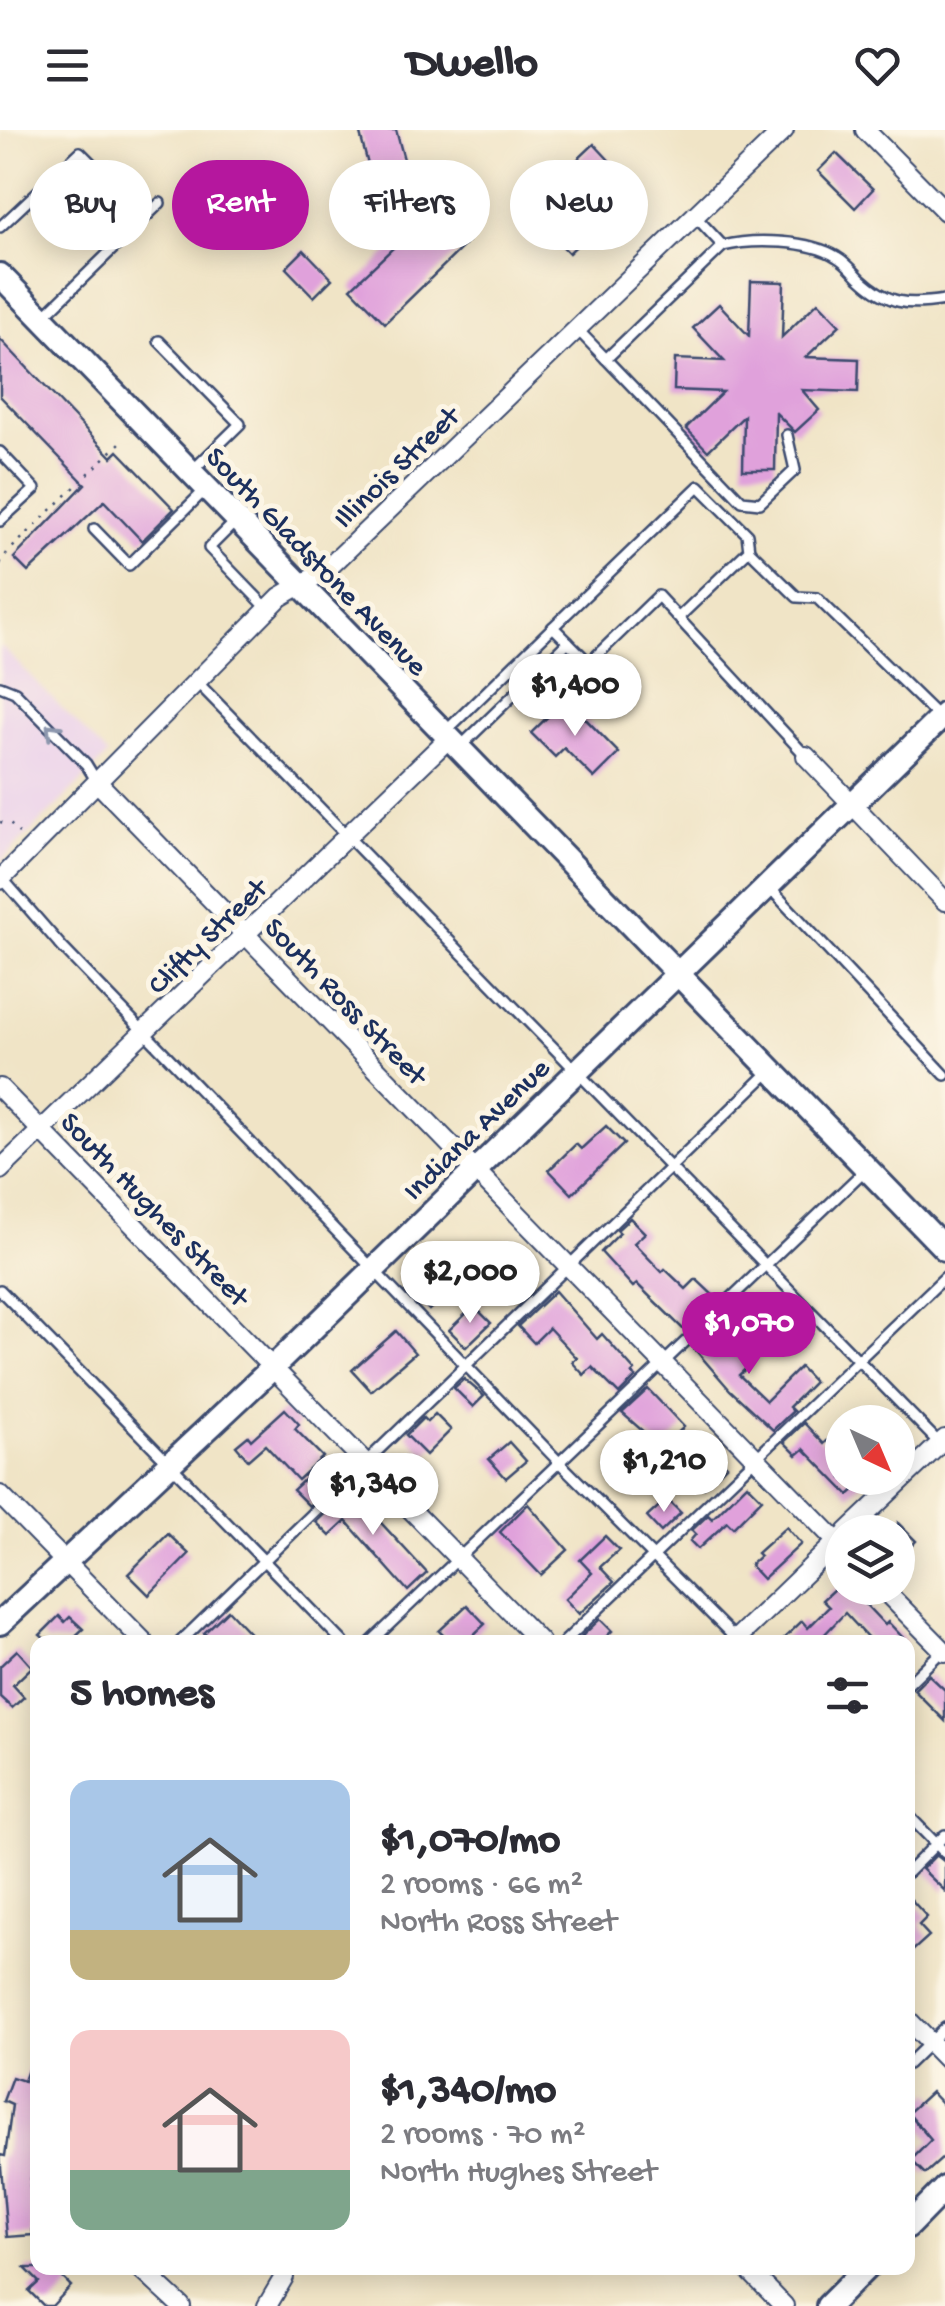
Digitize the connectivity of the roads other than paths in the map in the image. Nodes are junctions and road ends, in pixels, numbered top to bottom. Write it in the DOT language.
graph roads {
  1 [pos="784,130"];
  2 [pos="865,130"];
  3 [pos="30,199"];
  4 [pos="160,203"];
  5 [pos="945,211"];
  6 [pos="694,216"];
  7 [pos="0,227"];
  8 [pos="723,246"];
  9 [pos="0,275"];
  10 [pos="945,300"];
  11 [pos="42,318"];
  12 [pos="577,329"];
  13 [pos="159,341"];
  14 [pos="606,360"];
  15 [pos="787,435"];
  16 [pos="0,452"];
  17 [pos="199,480"];
  18 [pos="237,520"];
  19 [pos="0,521"];
  20 [pos="94,529"];
  21 [pos="750,550"];
  22 [pos="300,585"];
  23 [pos="268,609"];
  24 [pos="679,617"];
  25 [pos="553,628"];
  26 [pos="568,642"];
  27 [pos="197,681"];
  28 [pos="0,686"];
  29 [pos="943,719"];
  30 [pos="450,740"];
  31 [pos="806,756"];
  32 [pos="97,782"];
  33 [pos="850,805"];
  34 [pos="348,836"];
  35 [pos="1,879"];
  36 [pos="767,885"];
  37 [pos="945,902"];
  38 [pos="246,935"];
  39 [pos="677,973"];
  40 [pos="144,1032"];
  41 [pos="771,1070"];
  42 [pos="574,1072"];
  43 [pos="945,1074"];
  44 [pos="0,1088"];
  45 [pos="41,1130"];
  46 [pos="668,1167"];
  47 [pos="475,1168"];
  48 [pos="867,1169"];
  49 [pos="0,1170"];
  50 [pos="945,1249"];
  51 [pos="568,1264"];
  52 [pos="764,1266"];
  53 [pos="374,1268"];
  54 [pos="945,1277"];
  55 [pos="0,1290"];
  56 [pos="662,1361"];
  57 [pos="858,1361"];
  58 [pos="467,1364"];
  59 [pos="272,1367"];
  60 [pos="943,1444"];
  61 [pos="757,1459"];
  62 [pos="364,1461"];
  63 [pos="560,1463"];
  64 [pos="169,1465"];
  65 [pos="0,1495"];
  66 [pos="868,1515"];
  67 [pos="825,1524"];
  68 [pos="653,1556"];
  69 [pos="825,1556"];
  70 [pos="458,1559"];
  71 [pos="66,1562"];
  72 [pos="264,1562"];
  73 [pos="899,1605"];
  74 [pos="0,1623"];
  75 [pos="137,1635"];
  76 [pos="187,1635"];
  77 [pos="336,1635"];
  78 [pos="378,1635"];
  79 [pos="533,1635"];
  80 [pos="571,1635"];
  81 [pos="730,1635"];
  82 [pos="742,1635"];
  83 [pos="944,1650"];
  84 [pos="915,1677"];
  85 [pos="915,1823"];
  86 [pos="945,1835"];
  87 [pos="936,1844"];
  88 [pos="945,1853"];
  89 [pos="915,1865"];
  90 [pos="915,2027"];
  91 [pos="945,2028"];
  92 [pos="930,2042"];
  93 [pos="915,2057"];
  94 [pos="945,2058"];
  95 [pos="945,2188"];
  96 [pos="915,2217"];
  97 [pos="148,2275"];
  98 [pos="754,2275"];
  99 [pos="859,2275"];
  100 [pos="284,2278"];
  101 [pos="182,2306"];
  102 [pos="268,2306"];
  103 [pos="784,2306"];
  104 [pos="828,2306"];
  1 -- 6 [label="street, Illinois Street"];
  2 -- 5 [label="street"];
  3 -- 7 [label="lane"];
  4 -- 11 [label="lane"];
  6 -- 8 [label="lane"];
  6 -- 12 [label="street, Illinois Street"];
  8 -- 10 [label="lane"];
  8 -- 14 [label="lane"];
  9 -- 11 [label="street, South Gladstone Avenue"];
  11 -- 17 [label="street, South Gladstone Avenue"];
  12 -- 14 [label="lane"];
  12 -- 22 [label="street, Illinois Street"];
  13 -- 17 [label="lane"];
  14 -- 15 [label="lane"];
  16 -- 19 [label="lane"];
  17 -- 18 [label="street, South Gladstone Avenue"];
  17 -- 20 [label="lane"];
  18 -- 22 [label="street, South Gladstone Avenue"];
  18 -- 23 [label="lane"];
  21 -- 24 [label="lane"];
  21 -- 25 [label="lane"];
  21 -- 29 [label="lane"];
  22 -- 23 [label="street, Illinois Street"];
  22 -- 30 [label="street, South Gladstone Avenue"];
  23 -- 27 [label="street, Illinois Street"];
  24 -- 26 [label="lane"];
  24 -- 31 [label="lane"];
  25 -- 26 [label="lane"];
  25 -- 30 [label="lane"];
  26 -- 30 [label="lane"];
  27 -- 32 [label="street, Illinois Street"];
  27 -- 34 [label="lane"];
  32 -- 28 [label="lane, one-way"];
  29 -- 33 [label="street, Indiana Avenue"];
  30 -- 34 [label="street, Clifty Street"];
  30 -- 39 [label="street, South Gladstone Avenue"];
  31 -- 33 [label="street"];
  32 -- 35 [label="street, Illinois Street"];
  32 -- 38 [label="street, South Ross Street"];
  33 -- 36 [label="street, Indiana Avenue"];
  33 -- 37 [label="street"];
  34 -- 38 [label="street, Clifty Street"];
  34 -- 42 [label="lane"];
  35 -- 40 [label="lane"];
  36 -- 39 [label="street, Indiana Avenue"];
  36 -- 43 [label="lane"];
  38 -- 40 [label="street, Clifty Street"];
  38 -- 47 [label="street, South Ross Street"];
  39 -- 41 [label="street, South Gladstone Avenue"];
  39 -- 42 [label="street, Indiana Avenue"];
  40 -- 45 [label="street, Clifty Street"];
  40 -- 53 [label="lane"];
  41 -- 46 [label="lane"];
  41 -- 48 [label="street, South Gladstone Avenue"];
  42 -- 46 [label="lane"];
  42 -- 47 [label="street, Indiana Avenue"];
  44 -- 45 [label="street, South Hughes Street"];
  45 -- 49 [label="street, Clifty Street"];
  45 -- 59 [label="street, South Hughes Street"];
  46 -- 51 [label="lane"];
  46 -- 52 [label="lane"];
  47 -- 51 [label="street, South Ross Street"];
  47 -- 53 [label="street, Indiana Avenue"];
  48 -- 50 [label="street, South Gladstone Avenue"];
  48 -- 52 [label="lane"];
  51 -- 56 [label="street, South Ross Street"];
  51 -- 58 [label="lane"];
  52 -- 56 [label="lane"];
  52 -- 57 [label="lane"];
  53 -- 58 [label="lane"];
  53 -- 59 [label="street, Indiana Avenue"];
  54 -- 57 [label="lane"];
  55 -- 64 [label="lane"];
  56 -- 61 [label="street, South Ross Street"];
  56 -- 63 [label="lane"];
  57 -- 60 [label="lane"];
  57 -- 61 [label="lane"];
  58 -- 62 [label="lane"];
  58 -- 63 [label="lane"];
  59 -- 62 [label="street, South Hughes Street"];
  59 -- 64 [label="street, Indiana Avenue"];
  60 -- 66 [label="street"];
  61 -- 67 [label="street, South Ross Street"];
  61 -- 68 [label="lane"];
  62 -- 70 [label="street, South Hughes Street"];
  62 -- 72 [label="lane"];
  63 -- 68 [label="lane"];
  63 -- 70 [label="lane"];
  64 -- 71 [label="street, Indiana Avenue"];
  64 -- 72 [label="lane"];
  65 -- 71 [label="street"];
  68 -- 80 [label="lane"];
  68 -- 81 [label="lane"];
  69 -- 82 [label="street"];
  70 -- 78 [label="lane"];
  70 -- 79 [label="street, South Hughes Street"];
  71 -- 74 [label="street, Indiana Avenue"];
  71 -- 75 [label="street"];
  72 -- 76 [label="lane"];
  72 -- 77 [label="lane"];
  73 -- 83 [label="street"];
  83 -- 84 [label="lane"];
  85 -- 87 [label="lane"];
  86 -- 87 [label="lane"];
  87 -- 88 [label="lane"];
  87 -- 89 [label="lane"];
  90 -- 92 [label="street"];
  91 -- 92 [label="lane"];
  92 -- 93 [label="lane"];
  92 -- 94 [label="street"];
  95 -- 96 [label="street"];
  97 -- 101 [label="street"];
  98 -- 103 [label="street"];
  99 -- 104 [label="street"];
  100 -- 102 [label="street"];
}
